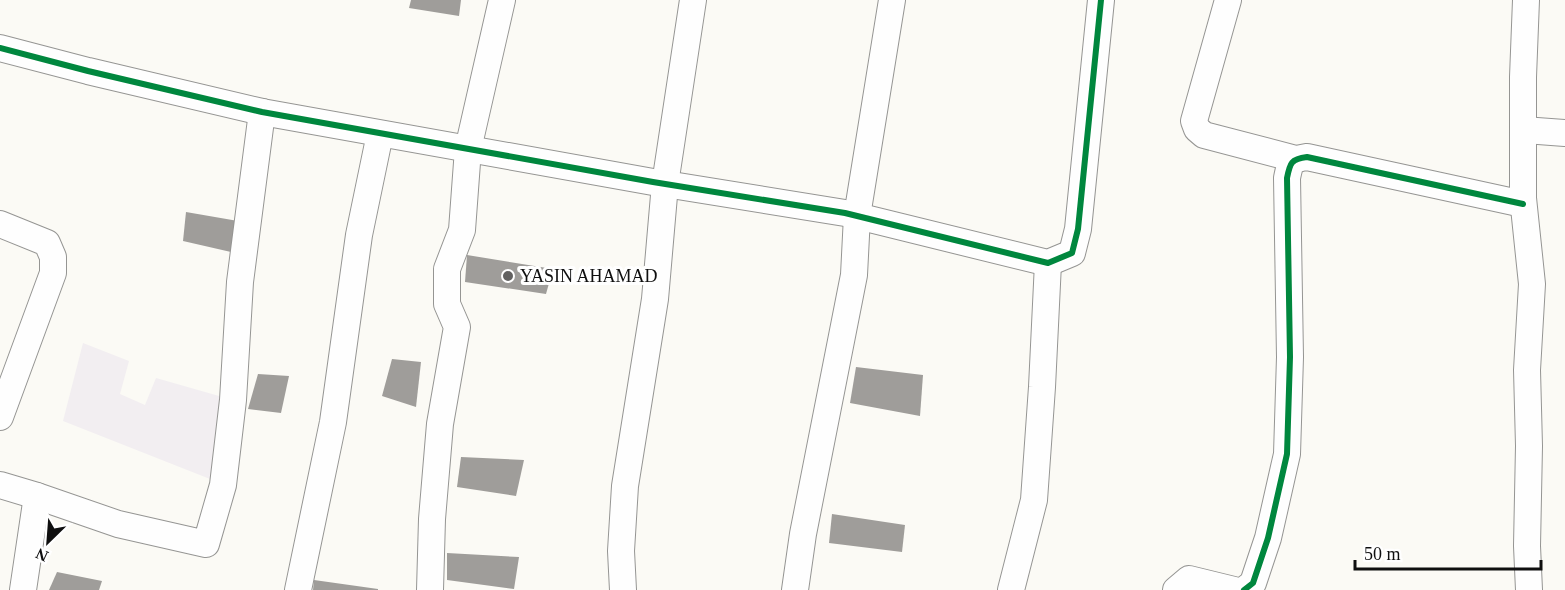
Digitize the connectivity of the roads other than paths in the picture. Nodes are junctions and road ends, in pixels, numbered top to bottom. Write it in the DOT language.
graph roads {
  1 [pos="502,0"];
  2 [pos="693,0"];
  3 [pos="892,0"];
  4 [pos="1101,0"];
  5 [pos="1228,0"];
  6 [pos="1526,0"];
  7 [pos="0,48"];
  8 [pos="262,112"];
  9 [pos="1522,130"];
  10 [pos="380,134"];
  11 [pos="1565,134"];
  12 [pos="468,149"];
  13 [pos="1296,159"];
  14 [pos="665,184"];
  15 [pos="1523,204"];
  16 [pos="857,216"];
  17 [pos="0,224"];
  18 [pos="1048,263"];
  19 [pos="0,417"];
  20 [pos="0,485"];
  21 [pos="37,496"];
  22 [pos="23,590"];
  23 [pos="298,590"];
  24 [pos="430,590"];
  25 [pos="623,590"];
  26 [pos="795,590"];
  27 [pos="1011,590"];
  28 [pos="1176,590"];
  29 [pos="1234,590"];
  30 [pos="1244,590"];
  31 [pos="1529,590"];
  1 -- 12 [label="street"];
  2 -- 14 [label="street"];
  3 -- 16 [label="street"];
  4 -- 18 [label="street"];
  5 -- 13 [label="street"];
  6 -- 9 [label="street"];
  7 -- 8 [label="street"];
  8 -- 10 [label="street"];
  8 -- 21 [label="street"];
  9 -- 11 [label="street"];
  9 -- 15 [label="street"];
  10 -- 12 [label="street"];
  10 -- 23 [label="street"];
  12 -- 14 [label="street"];
  12 -- 24 [label="street"];
  13 -- 15 [label="street"];
  13 -- 30 [label="street"];
  14 -- 16 [label="street"];
  14 -- 25 [label="street"];
  15 -- 31 [label="street"];
  16 -- 18 [label="street"];
  16 -- 26 [label="street"];
  17 -- 19 [label="street"];
  18 -- 27 [label="street"];
  20 -- 21 [label="street"];
  21 -- 22 [label="street"];
  28 -- 29 [label="street"];
}
